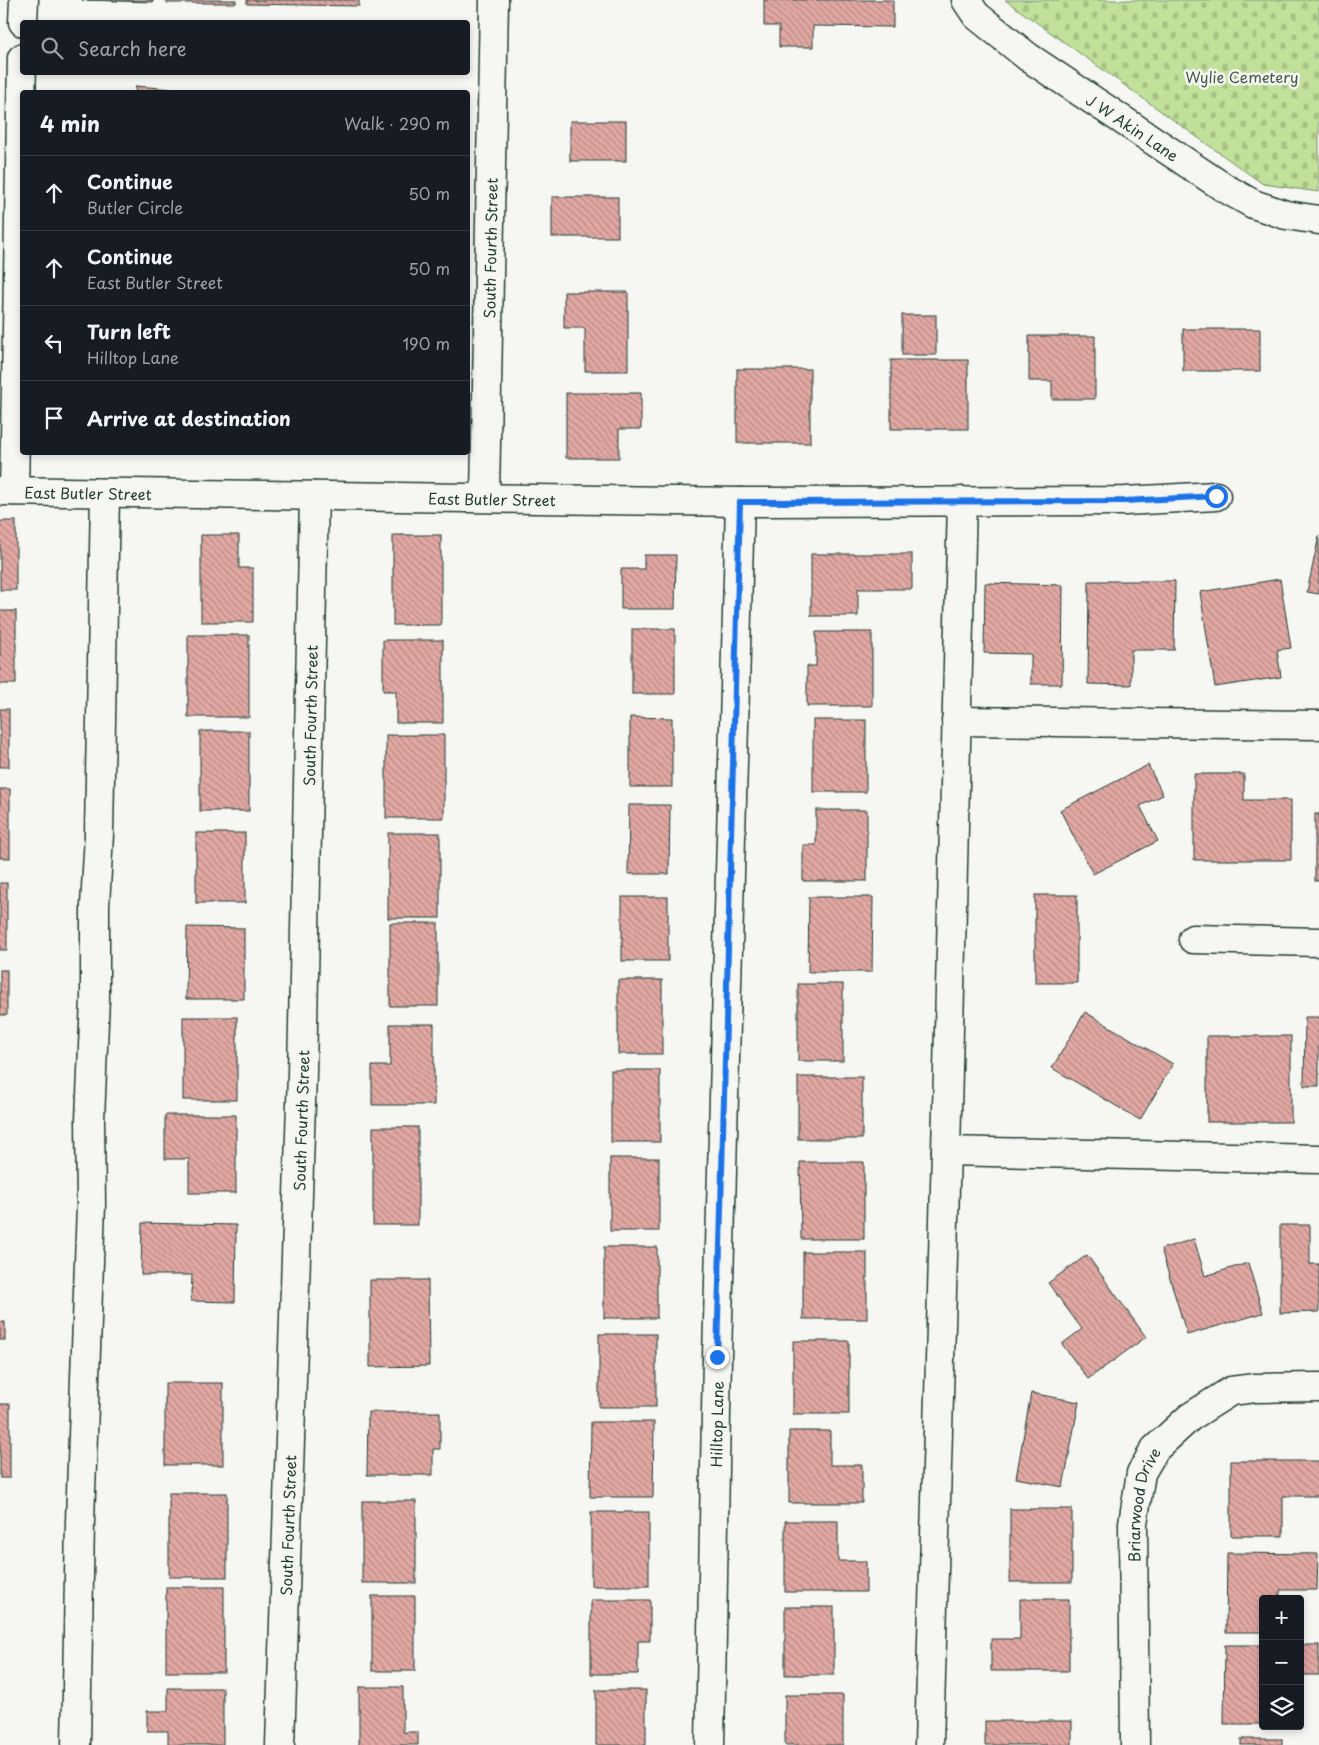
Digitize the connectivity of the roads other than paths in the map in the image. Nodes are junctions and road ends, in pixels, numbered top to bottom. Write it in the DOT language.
graph roads {
  1 [pos="24,0"];
  2 [pos="494,0"];
  3 [pos="966,0"];
  4 [pos="23,20"];
  5 [pos="21,75"];
  6 [pos="21,90"];
  7 [pos="20,116"];
  8 [pos="1319,220"];
  9 [pos="7,491"];
  10 [pos="106,493"];
  11 [pos="314,496"];
  12 [pos="1216,496"];
  13 [pos="485,497"];
  14 [pos="973,501"];
  15 [pos="740,502"];
  16 [pos="956,722"];
  17 [pos="1319,725"];
  18 [pos="1193,939"];
  19 [pos="1319,942"];
  20 [pos="946,1151"];
  21 [pos="1319,1159"];
  22 [pos="1319,1387"];
  23 [pos="76,1745"];
  24 [pos="280,1745"];
  25 [pos="710,1745"];
  26 [pos="929,1745"];
  27 [pos="1135,1745"];
  1 -- 4 [label="street"];
  2 -- 13 [label="street, South Fourth Street"];
  3 -- 8 [label="street, J W Akin Lane"];
  5 -- 6 [label="street"];
  7 -- 9 [label="street"];
  9 -- 10 [label="street, East Butler Street"];
  10 -- 11 [label="street, East Butler Street"];
  10 -- 23 [label="street"];
  11 -- 13 [label="street, East Butler Street"];
  11 -- 24 [label="street, South Fourth Street"];
  12 -- 14 [label="street, East Butler Street"];
  13 -- 15 [label="street, East Butler Street"];
  14 -- 15 [label="street, East Butler Street"];
  14 -- 16 [label="street"];
  15 -- 25 [label="street, Hilltop Lane"];
  16 -- 17 [label="street"];
  16 -- 20 [label="street"];
  18 -- 19 [label="street"];
  20 -- 21 [label="street"];
  20 -- 26 [label="street"];
  22 -- 27 [label="street, Briarwood Drive"];
}
